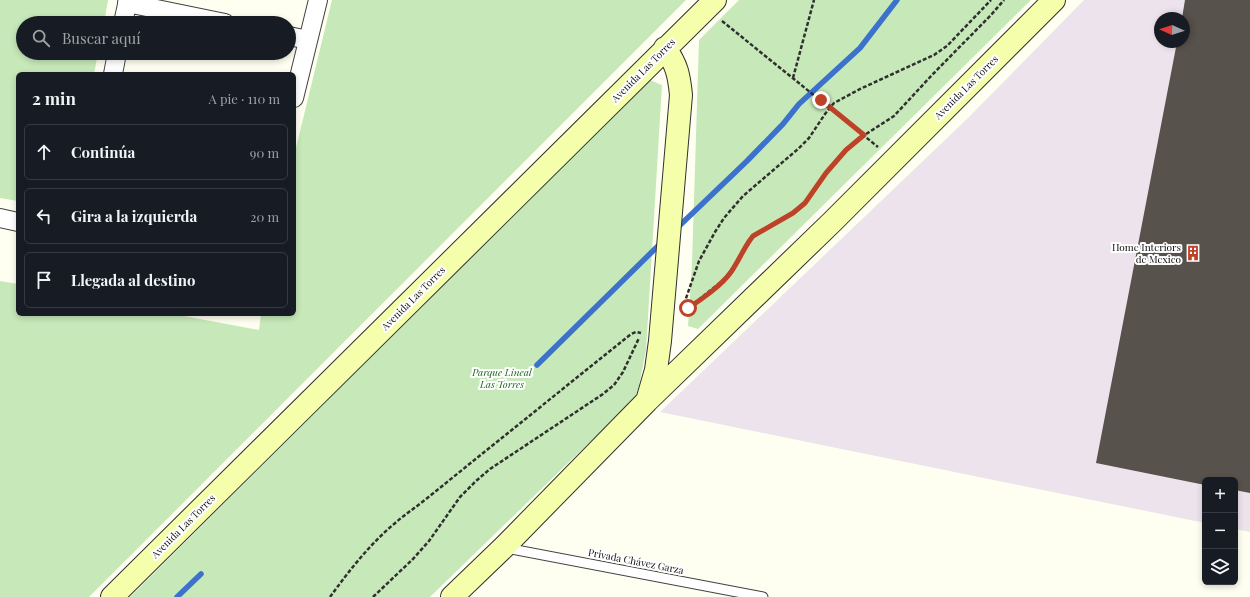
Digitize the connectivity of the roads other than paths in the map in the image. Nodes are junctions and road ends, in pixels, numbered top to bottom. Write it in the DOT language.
graph roads {
  1 [pos="318,0"];
  2 [pos="1054,0"];
  3 [pos="127,2"];
  4 [pos="717,10"];
  5 [pos="124,16"];
  6 [pos="192,16"];
  7 [pos="296,37"];
  8 [pos="308,40"];
  9 [pos="665,48"];
  10 [pos="115,60"];
  11 [pos="112,72"];
  12 [pos="296,90"];
  13 [pos="0,218"];
  14 [pos="16,222"];
  15 [pos="651,337"];
  16 [pos="686,364"];
  17 [pos="647,401"];
  18 [pos="504,547"];
  19 [pos="112,597"];
  20 [pos="452,597"];
  21 [pos="763,597"];
  1 -- 8 [label="street"];
  2 -- 16 [label="street, Avenida Las Torres"];
  3 -- 5 [label="street"];
  3 -- 6 [label="street"];
  4 -- 9 [label="street, Avenida Las Torres"];
  7 -- 8 [label="street"];
  8 -- 12 [label="street"];
  9 -- 15 [label="street"];
  9 -- 19 [label="street, Avenida Las Torres"];
  10 -- 11 [label="street"];
  13 -- 14 [label="street"];
  15 -- 16 [label="street"];
  15 -- 17 [label="street"];
  16 -- 17 [label="street, Avenida Las Torres"];
  17 -- 18 [label="street, Avenida Las Torres"];
  18 -- 20 [label="street, Avenida Las Torres"];
  18 -- 21 [label="lane, Privada Chávez Garza"];
}
